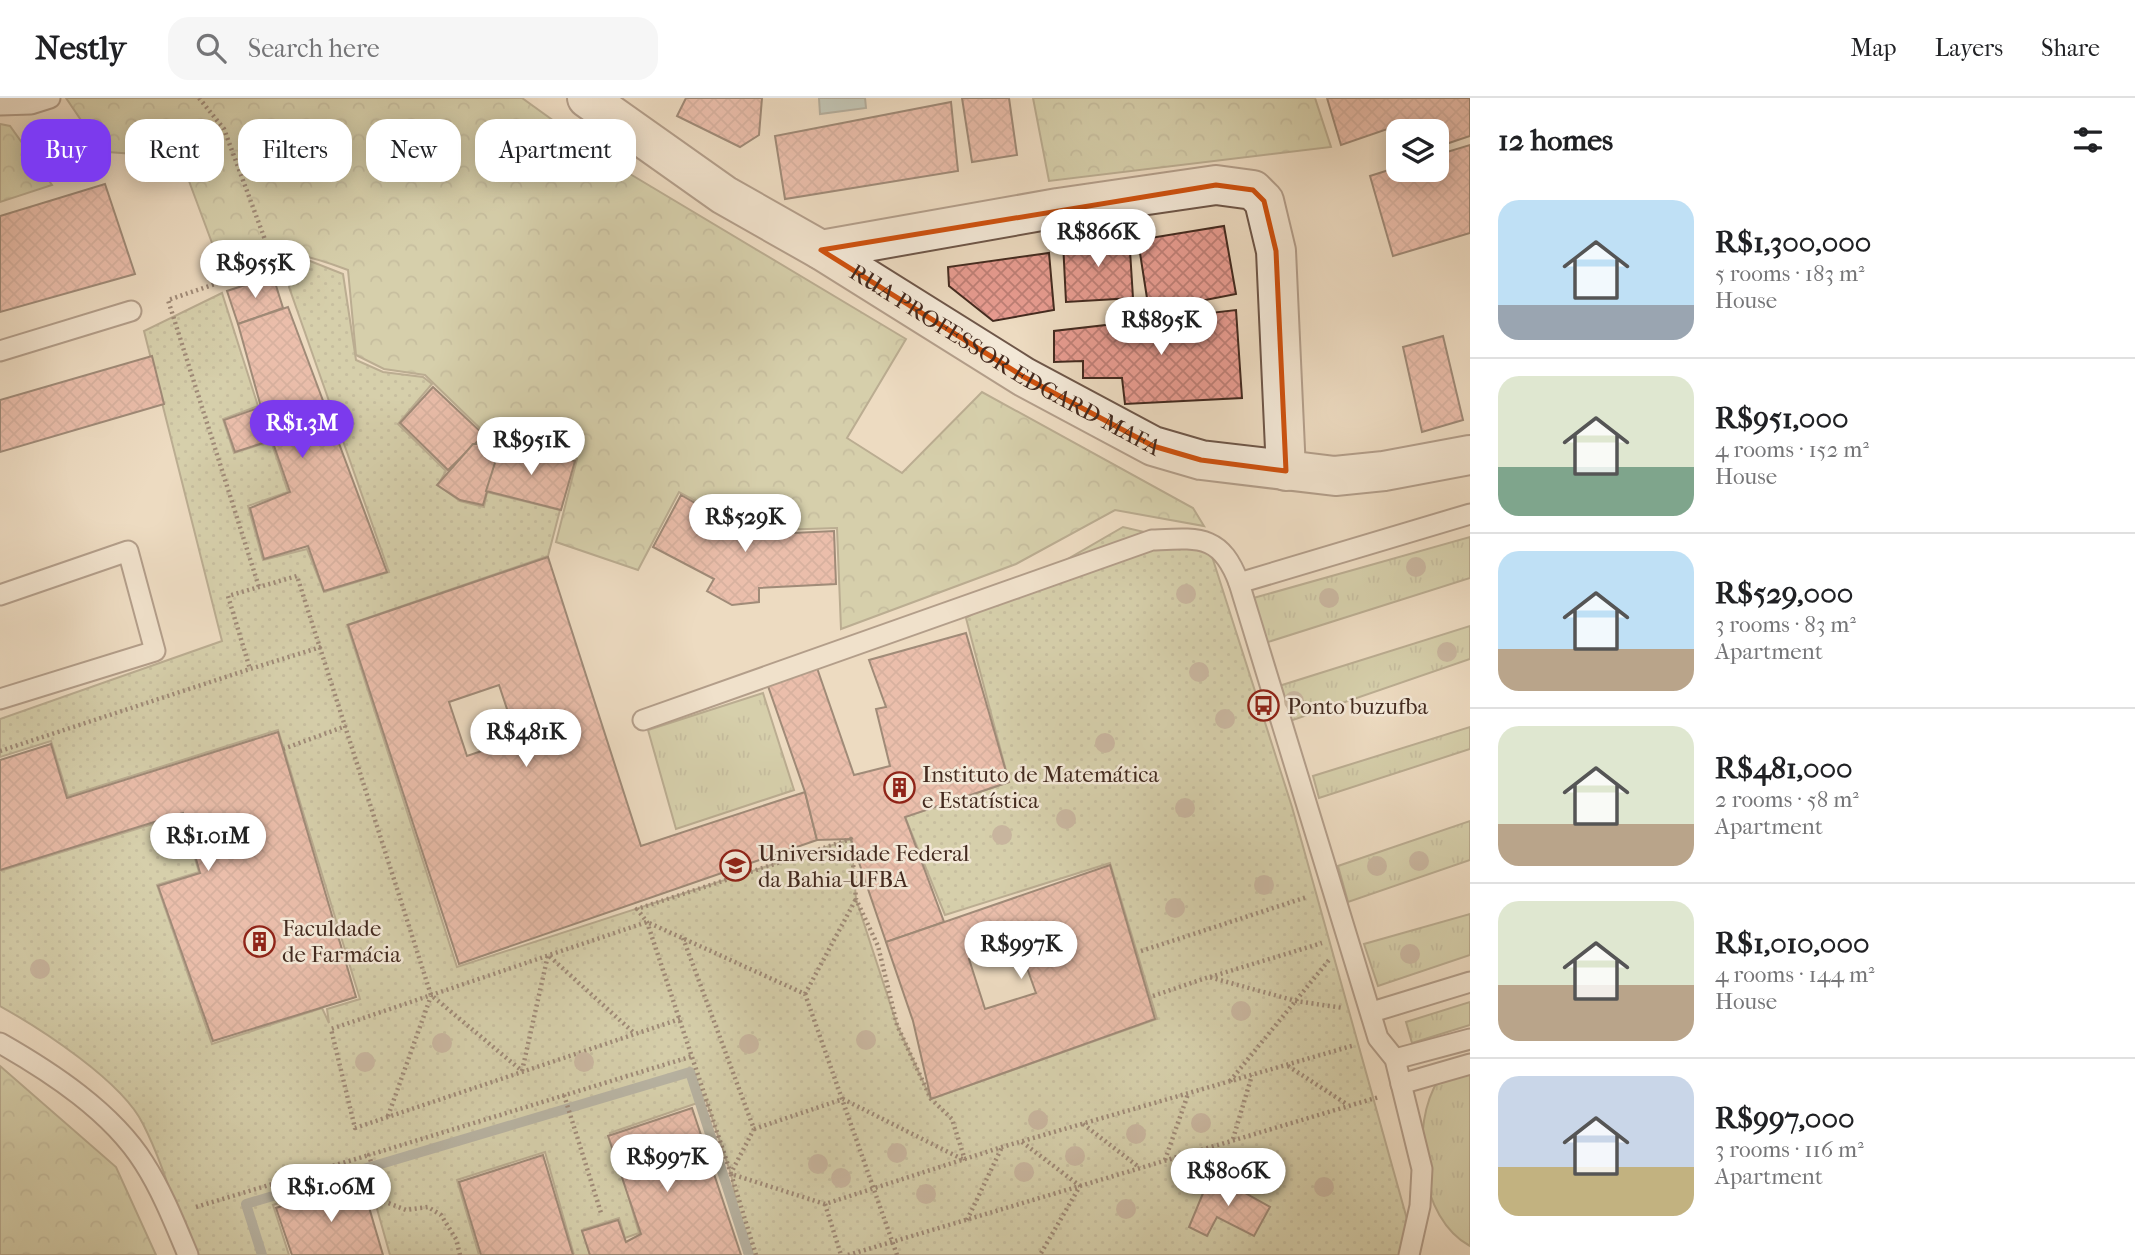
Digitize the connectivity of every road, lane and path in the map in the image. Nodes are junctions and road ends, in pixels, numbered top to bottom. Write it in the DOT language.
graph roads {
  1 [pos="50,98"];
  2 [pos="199,98"];
  3 [pos="587,98"];
  4 [pos="0,104"];
  5 [pos="821,250"];
  6 [pos="131,311"];
  7 [pos="0,351"];
  8 [pos="1470,455"];
  9 [pos="1286,471"];
  10 [pos="1470,514"];
  11 [pos="1239,583"];
  12 [pos="259,587"];
  13 [pos="0,595"];
  14 [pos="321,647"];
  15 [pos="250,669"];
  16 [pos="0,699"];
  17 [pos="643,720"];
  18 [pos="346,726"];
  19 [pos="283,749"];
  20 [pos="0,751"];
  21 [pos="1335,888"];
  22 [pos="856,899"];
  23 [pos="647,922"];
  24 [pos="1349,935"];
  25 [pos="683,937"];
  26 [pos="1141,951"];
  27 [pos="548,955"];
  28 [pos="1209,978"];
  29 [pos="1470,982"];
  30 [pos="805,994"];
  31 [pos="431,995"];
  32 [pos="1153,996"];
  33 [pos="1296,1001"];
  34 [pos="1372,1012"];
  35 [pos="680,1019"];
  36 [pos="635,1034"];
  37 [pos="1378,1038"];
  38 [pos="1470,1039"];
  39 [pos="0,1043"];
  40 [pos="693,1056"];
  41 [pos="1395,1059"];
  42 [pos="1470,1064"];
  43 [pos="1288,1065"];
  44 [pos="522,1071"];
  45 [pos="1252,1075"];
  46 [pos="1229,1082"];
  47 [pos="1402,1087"];
  48 [pos="1188,1094"];
  49 [pos="564,1095"];
  50 [pos="843,1100"];
  51 [pos="1348,1105"];
  52 [pos="388,1117"];
  53 [pos="1082,1124"];
  54 [pos="754,1129"];
  55 [pos="1233,1140"];
  56 [pos="1022,1141"];
  57 [pos="1002,1147"];
  58 [pos="369,1155"];
  59 [pos="965,1160"];
  60 [pos="1165,1161"];
  61 [pos="1140,1168"];
  62 [pos="731,1174"];
  63 [pos="1080,1186"];
  64 [pos="874,1189"];
  65 [pos="825,1204"];
  66 [pos="601,1213"];
  67 [pos="171,1214"];
  68 [pos="967,1221"];
  69 [pos="893,1242"];
  70 [pos="188,1255"];
  71 [pos="460,1255"];
  72 [pos="756,1255"];
  73 [pos="841,1255"];
  74 [pos="848,1255"];
  75 [pos="897,1255"];
  76 [pos="1040,1255"];
  77 [pos="1409,1255"];
  1 -- 4 [label="lane"];
  2 -- 12 [label="path"];
  3 -- 5 [label="street, RUA PROFESSOR EDGARD MAFA"];
  5 -- 9 [label="street, RUA PROFESSOR EDGARD MAFA"];
  5 -- 9 [label="street"];
  6 -- 7 [label="lane"];
  8 -- 9 [label="street, RUA PROFESSOR EDGARD MAFA"];
  10 -- 11 [label="lane"];
  11 -- 17 [label="lane"];
  11 -- 21 [label="lane"];
  12 -- 14 [label="path"];
  12 -- 15 [label="path"];
  13 -- 16 [label="lane"];
  14 -- 15 [label="path"];
  14 -- 18 [label="path"];
  15 -- 20 [label="path"];
  18 -- 19 [label="path"];
  18 -- 31 [label="path"];
  21 -- 24 [label="lane"];
  21 -- 26 [label="path"];
  22 -- 23 [label="path"];
  22 -- 30 [label="path"];
  22 -- 59 [label="path"];
  23 -- 25 [label="path"];
  23 -- 27 [label="path"];
  23 -- 35 [label="path"];
  24 -- 28 [label="path"];
  24 -- 33 [label="path"];
  24 -- 34 [label="lane"];
  25 -- 30 [label="path"];
  25 -- 54 [label="path"];
  27 -- 31 [label="path"];
  27 -- 36 [label="path"];
  27 -- 44 [label="path"];
  28 -- 32 [label="path"];
  28 -- 33 [label="path"];
  29 -- 34 [label="lane"];
  30 -- 50 [label="path"];
  31 -- 44 [label="path"];
  31 -- 52 [label="path"];
  31 -- 52 [label="path"];
  33 -- 34 [label="path"];
  33 -- 46 [label="path"];
  34 -- 37 [label="lane"];
  35 -- 36 [label="path"];
  35 -- 40 [label="path"];
  36 -- 44 [label="path"];
  37 -- 41 [label="lane"];
  37 -- 43 [label="path"];
  38 -- 41 [label="lane"];
  39 -- 67 [label="lane"];
  40 -- 49 [label="path"];
  40 -- 62 [label="path"];
  41 -- 47 [label="lane"];
  42 -- 47 [label="lane"];
  43 -- 45 [label="path"];
  43 -- 51 [label="path"];
  44 -- 52 [label="path"];
  45 -- 46 [label="path"];
  45 -- 55 [label="path"];
  46 -- 48 [label="path"];
  47 -- 51 [label="path"];
  47 -- 77 [label="lane"];
  48 -- 53 [label="path"];
  48 -- 60 [label="path"];
  49 -- 58 [label="path"];
  49 -- 66 [label="path"];
  50 -- 54 [label="path"];
  50 -- 59 [label="path"];
  50 -- 64 [label="path"];
  51 -- 55 [label="path"];
  53 -- 56 [label="path"];
  53 -- 61 [label="path"];
  54 -- 62 [label="path"];
  55 -- 60 [label="path"];
  56 -- 57 [label="path"];
  56 -- 63 [label="path"];
  57 -- 59 [label="path"];
  57 -- 68 [label="path"];
  58 -- 67 [label="path"];
  58 -- 71 [label="path"];
  59 -- 64 [label="path"];
  60 -- 61 [label="path"];
  61 -- 63 [label="path"];
  62 -- 65 [label="path"];
  62 -- 72 [label="path"];
  63 -- 68 [label="path"];
  63 -- 76 [label="path"];
  64 -- 65 [label="path"];
  64 -- 69 [label="path"];
  65 -- 73 [label="path"];
  67 -- 70 [label="lane"];
  68 -- 69 [label="path"];
  69 -- 74 [label="path"];
  69 -- 75 [label="path"];
}
